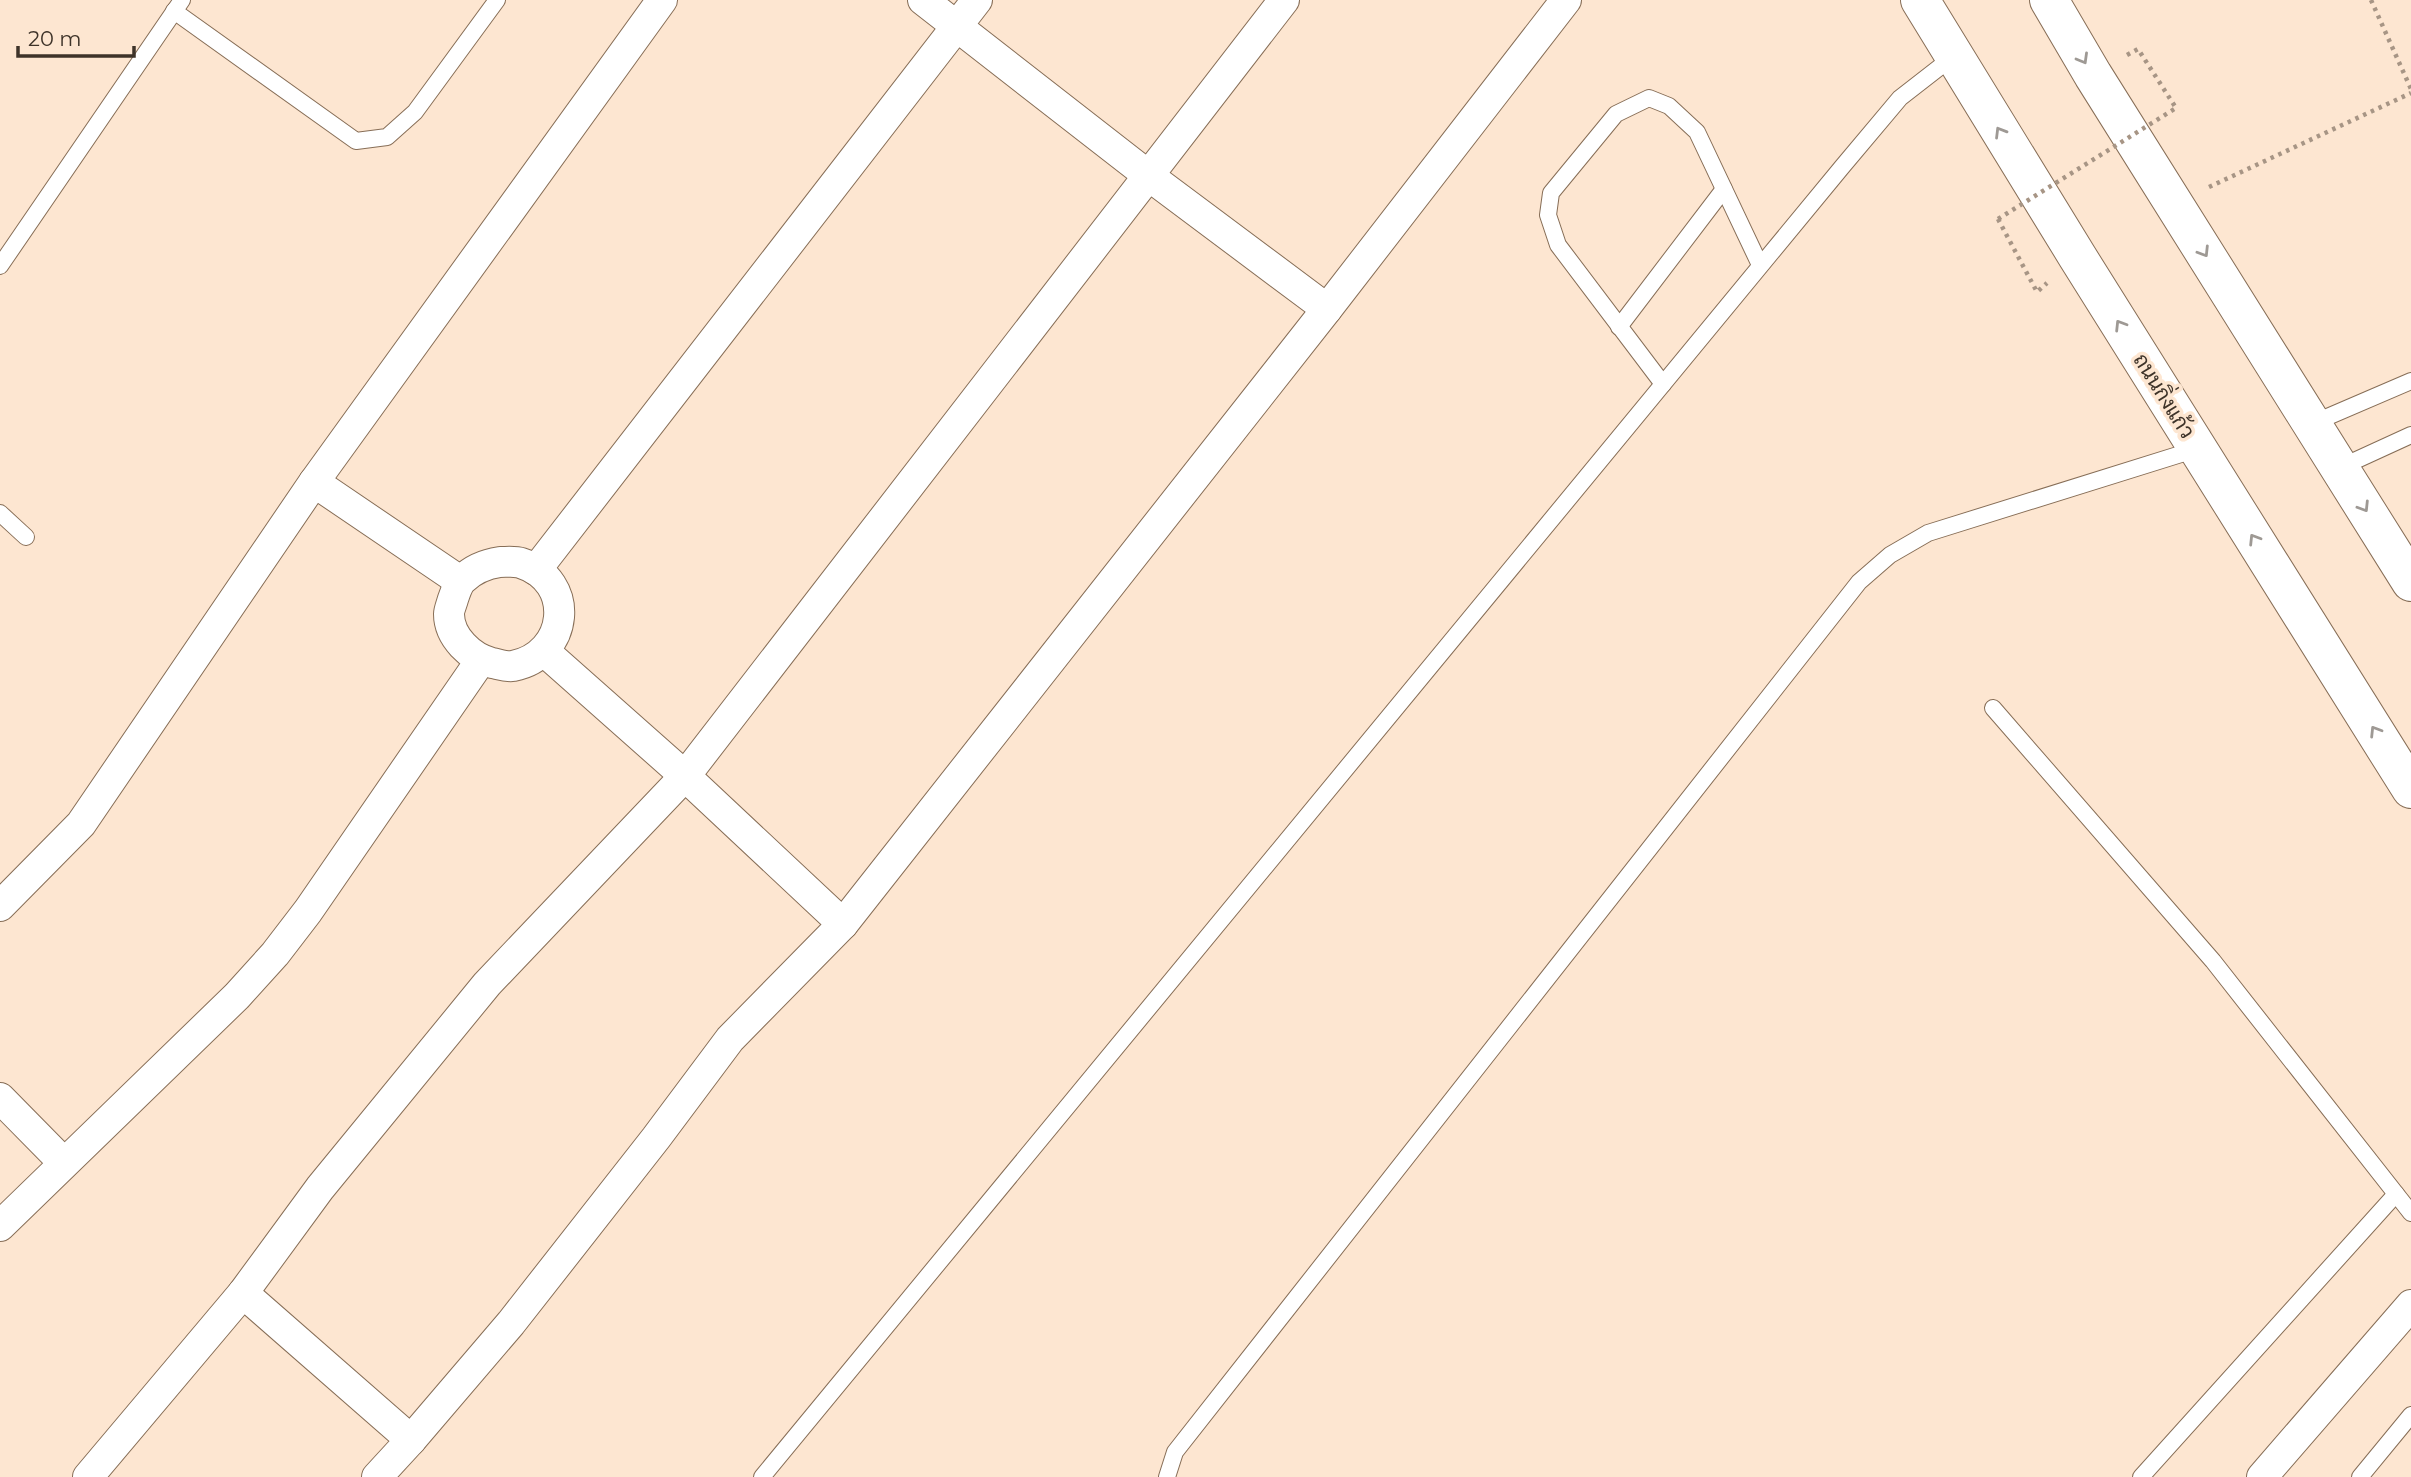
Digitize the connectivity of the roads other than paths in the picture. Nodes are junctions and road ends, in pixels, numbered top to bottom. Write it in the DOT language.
graph roads {
  1 [pos="497,0"];
  2 [pos="662,0"];
  3 [pos="923,0"];
  4 [pos="977,0"];
  5 [pos="1284,0"];
  6 [pos="1566,0"];
  7 [pos="1920,0"];
  8 [pos="2049,0"];
  9 [pos="178,6"];
  10 [pos="957,27"];
  11 [pos="1954,56"];
  12 [pos="1149,176"];
  13 [pos="1724,189"];
  14 [pos="1760,265"];
  15 [pos="0,266"];
  16 [pos="1327,309"];
  17 [pos="1619,327"];
  18 [pos="2411,381"];
  19 [pos="1663,384"];
  20 [pos="2311,424"];
  21 [pos="2411,435"];
  22 [pos="2197,449"];
  23 [pos="2339,468"];
  24 [pos="314,482"];
  25 [pos="0,513"];
  26 [pos="26,537"];
  27 [pos="536,570"];
  28 [pos="460,581"];
  29 [pos="2411,582"];
  30 [pos="544,651"];
  31 [pos="481,660"];
  32 [pos="1993,708"];
  33 [pos="685,776"];
  34 [pos="2411,789"];
  35 [pos="0,906"];
  36 [pos="844,924"];
  37 [pos="0,1098"];
  38 [pos="64,1163"];
  39 [pos="2396,1194"];
  40 [pos="2411,1213"];
  41 [pos="0,1226"];
  42 [pos="243,1293"];
  43 [pos="2411,1305"];
  44 [pos="2411,1415"];
  45 [pos="411,1440"];
  46 [pos="88,1477"];
  47 [pos="377,1477"];
  48 [pos="762,1477"];
  49 [pos="1167,1477"];
  50 [pos="2141,1477"];
  51 [pos="2262,1477"];
  52 [pos="2360,1477"];
  1 -- 9 [label="lane"];
  2 -- 24 [label="street"];
  3 -- 10 [label="street"];
  4 -- 10 [label="street"];
  5 -- 12 [label="street"];
  6 -- 16 [label="street"];
  7 -- 11 [label="main road, ถนนกิ่งแก้ว"];
  8 -- 20 [label="main road, one-way"];
  9 -- 15 [label="lane"];
  10 -- 12 [label="street"];
  10 -- 27 [label="street"];
  11 -- 14 [label="lane"];
  22 -- 11 [label="main road, ถนนกิ่งแก้ว, one-way"];
  12 -- 16 [label="street"];
  12 -- 33 [label="street"];
  13 -- 14 [label="lane"];
  13 -- 17 [label="lane"];
  13 -- 17 [label="lane"];
  14 -- 19 [label="lane"];
  16 -- 36 [label="street"];
  17 -- 19 [label="lane"];
  18 -- 20 [label="lane"];
  19 -- 48 [label="lane"];
  20 -- 23 [label="main road"];
  21 -- 23 [label="lane"];
  34 -- 22 [label="main road, ถนนกิ่งแก้ว, one-way"];
  22 -- 49 [label="lane"];
  23 -- 29 [label="main road, one-way"];
  24 -- 28 [label="street"];
  24 -- 35 [label="street"];
  25 -- 26 [label="lane"];
  27 -- 28 [label="street"];
  27 -- 30 [label="street"];
  28 -- 31 [label="street"];
  30 -- 31 [label="street"];
  30 -- 33 [label="street"];
  31 -- 38 [label="street"];
  32 -- 39 [label="lane"];
  33 -- 36 [label="street"];
  33 -- 42 [label="street"];
  36 -- 45 [label="street"];
  37 -- 38 [label="street"];
  38 -- 41 [label="street"];
  39 -- 40 [label="lane"];
  39 -- 50 [label="lane"];
  42 -- 45 [label="street"];
  42 -- 46 [label="street"];
  43 -- 51 [label="street"];
  44 -- 52 [label="lane"];
  45 -- 47 [label="street"];
}
